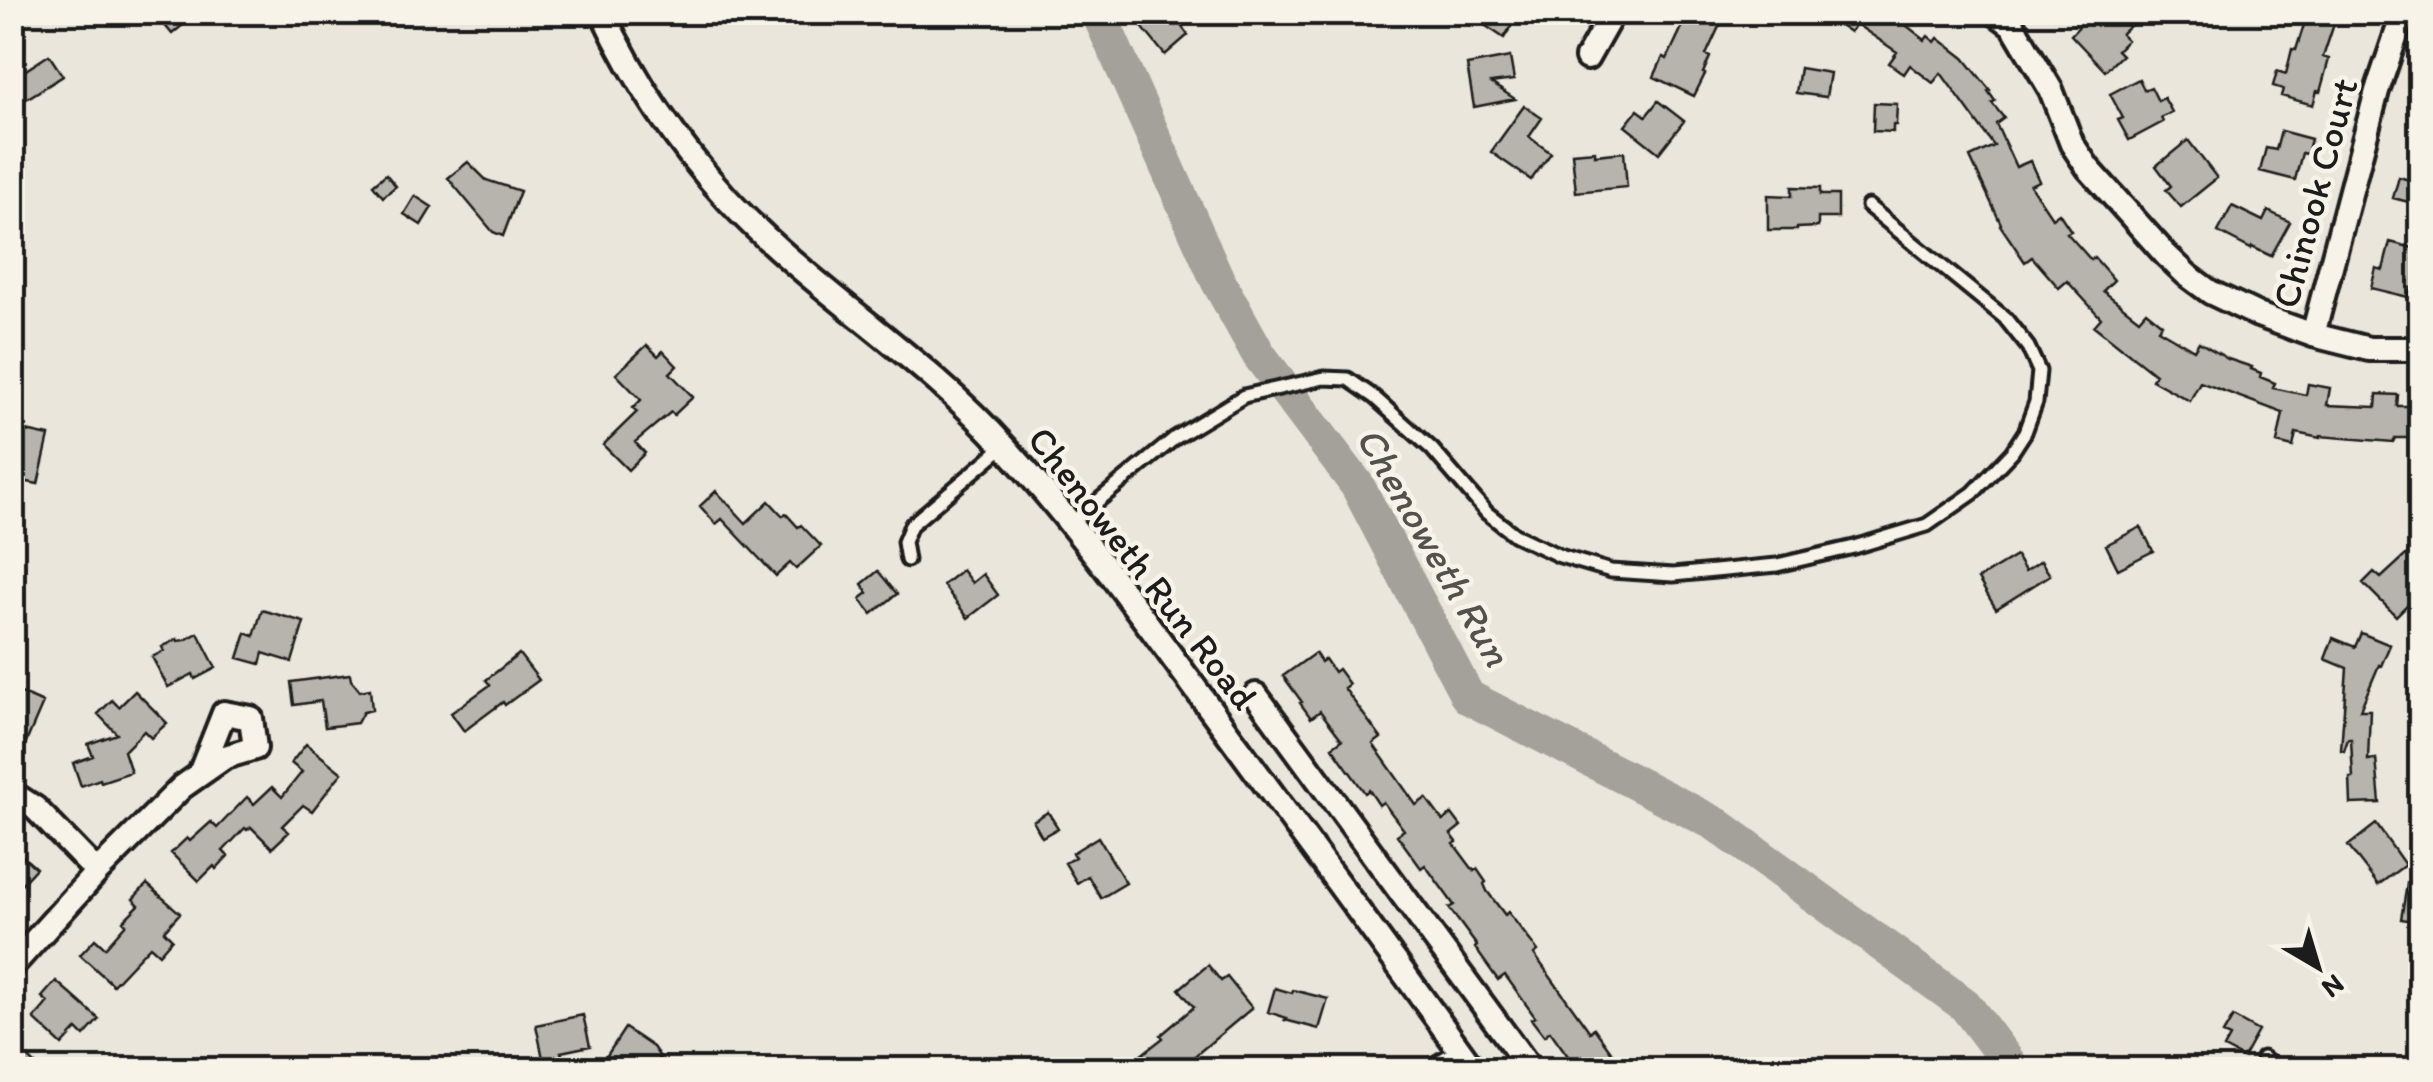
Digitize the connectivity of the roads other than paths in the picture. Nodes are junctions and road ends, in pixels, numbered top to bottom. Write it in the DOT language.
graph roads {
  1 [pos="602,12"];
  2 [pos="1613,12"];
  3 [pos="2404,12"];
  4 [pos="2011,17"];
  5 [pos="1588,58"];
  6 [pos="1868,206"];
  7 [pos="2312,335"];
  8 [pos="2420,350"];
  9 [pos="1004,446"];
  10 [pos="1071,523"];
  11 [pos="907,560"];
  12 [pos="1256,695"];
  13 [pos="201,771"];
  14 [pos="12,794"];
  15 [pos="1349,859"];
  16 [pos="97,872"];
  17 [pos="12,966"];
  18 [pos="2263,1058"];
  19 [pos="1468,1062"];
  20 [pos="1435,1070"];
  21 [pos="1531,1070"];
  22 [pos="2278,1070"];
  1 -- 9 [label="street, Chenoweth Run Road"];
  2 -- 5 [label="street"];
  3 -- 7 [label="street, Chinook Court"];
  4 -- 7 [label="street"];
  6 -- 10 [label="lane"];
  7 -- 8 [label="street"];
  9 -- 10 [label="street, Chenoweth Run Road"];
  9 -- 11 [label="lane"];
  10 -- 15 [label="street, Chenoweth Run Road"];
  12 -- 15 [label="street"];
  13 -- 16 [label="street"];
  14 -- 16 [label="street"];
  15 -- 19 [label="street, Chenoweth Run Road"];
  15 -- 21 [label="street"];
  16 -- 17 [label="street"];
  18 -- 22 [label="lane"];
  19 -- 20 [label="street"];
}
